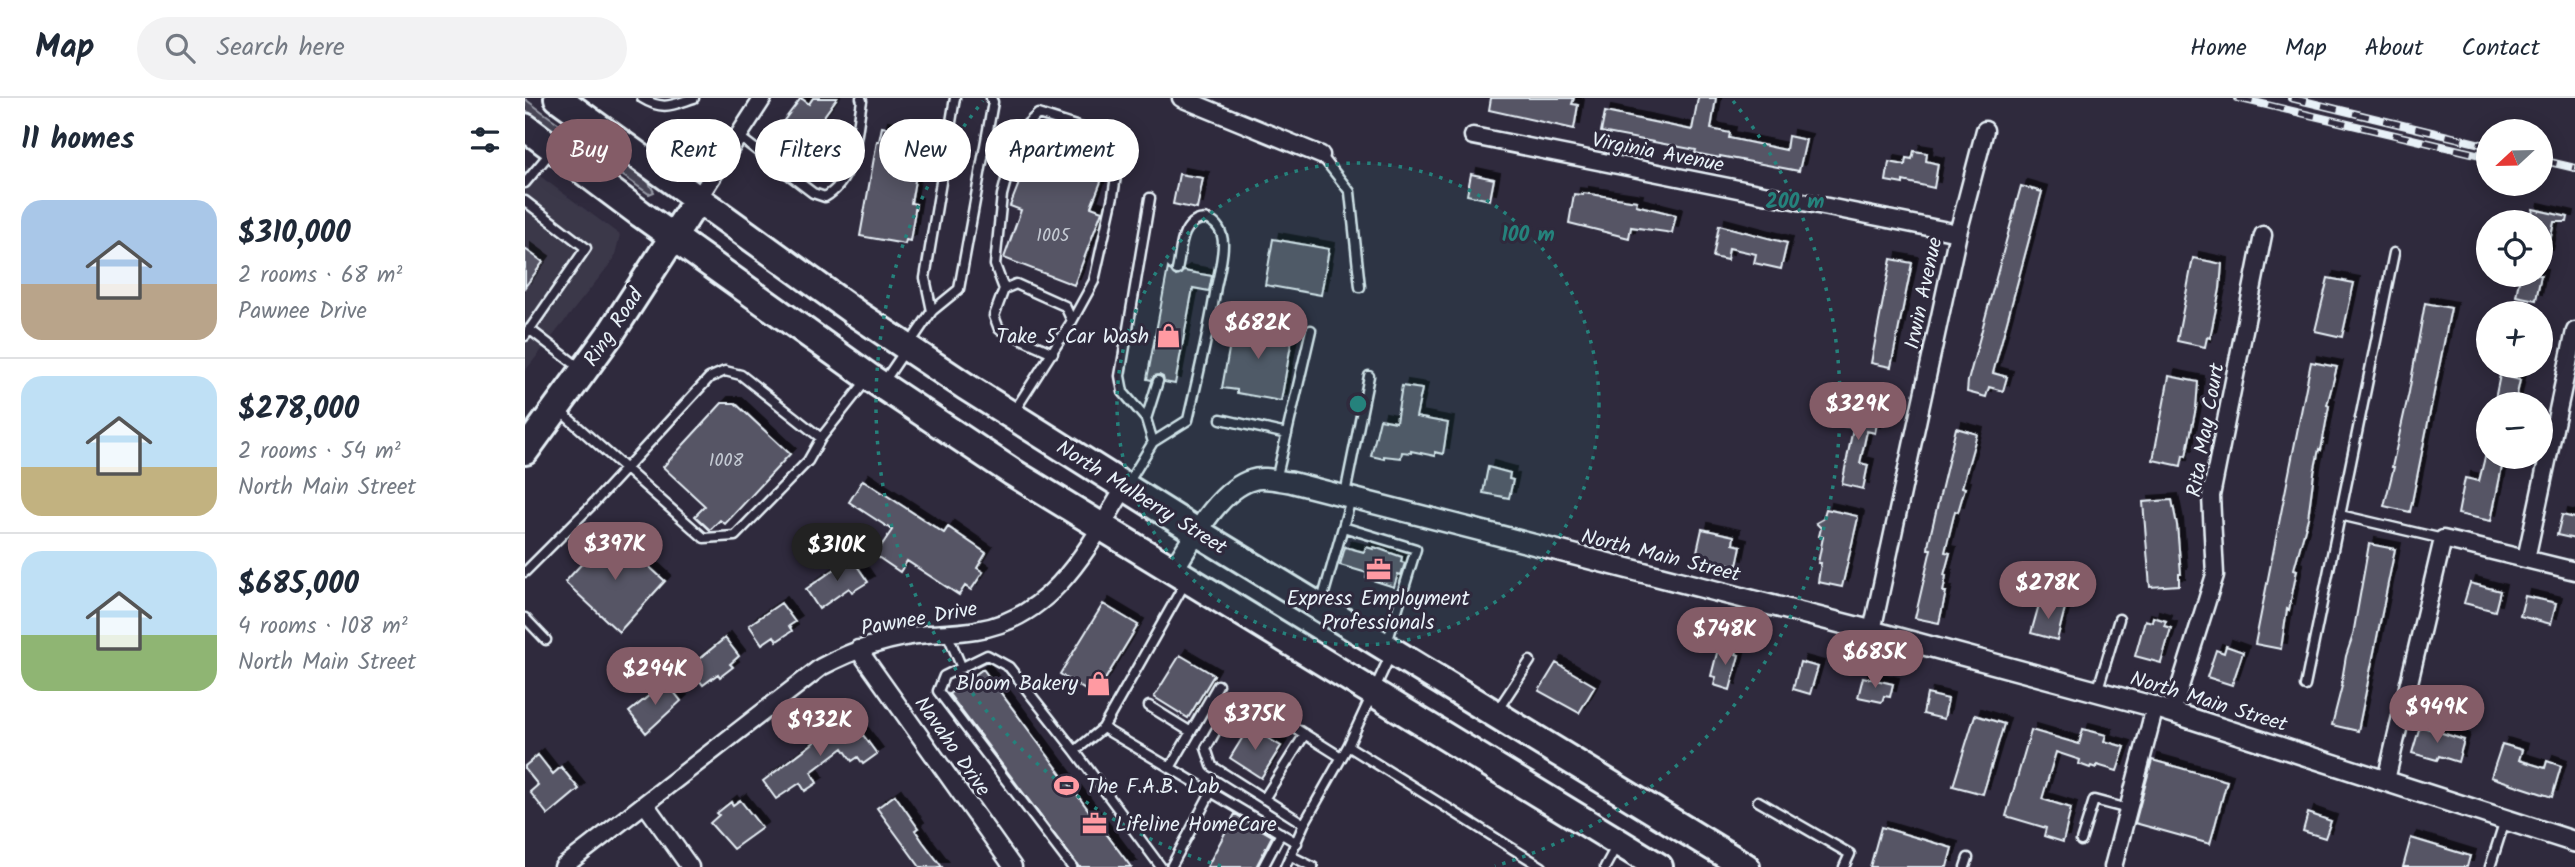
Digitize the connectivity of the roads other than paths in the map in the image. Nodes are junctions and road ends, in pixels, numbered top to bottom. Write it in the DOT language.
graph roads {
  1 [pos="558,98"];
  2 [pos="642,98"];
  3 [pos="694,98"];
  4 [pos="763,98"];
  5 [pos="860,98"];
  6 [pos="955,98"];
  7 [pos="991,98"];
  8 [pos="1181,98"];
  9 [pos="525,127"];
  10 [pos="741,129"];
  11 [pos="1985,130"];
  12 [pos="1473,136"];
  13 [pos="741,138"];
  14 [pos="546,142"];
  15 [pos="1321,155"];
  16 [pos="546,158"];
  17 [pos="599,182"];
  18 [pos="708,182"];
  19 [pos="525,183"];
  20 [pos="1150,198"];
  21 [pos="697,200"];
  22 [pos="525,201"];
  23 [pos="1958,233"];
  24 [pos="2263,235"];
  25 [pos="673,237"];
  26 [pos="2394,253"];
  27 [pos="1177,270"];
  28 [pos="1360,287"];
  29 [pos="1004,289"];
  30 [pos="932,311"];
  31 [pos="1072,321"];
  32 [pos="1311,330"];
  33 [pos="2575,331"];
  34 [pos="527,332"];
  35 [pos="906,349"];
  36 [pos="1053,353"];
  37 [pos="584,371"];
  38 [pos="1369,376"];
  39 [pos="875,381"];
  40 [pos="1158,381"];
  41 [pos="557,408"];
  42 [pos="1011,416"];
  43 [pos="1146,419"];
  44 [pos="1221,419"];
  45 [pos="1287,434"];
  46 [pos="821,438"];
  47 [pos="1153,442"];
  48 [pos="525,451"];
  49 [pos="625,468"];
  50 [pos="1276,480"];
  51 [pos="1125,487"];
  52 [pos="1348,498"];
  53 [pos="2340,515"];
  54 [pos="1101,526"];
  55 [pos="1343,527"];
  56 [pos="1197,532"];
  57 [pos="2443,539"];
  58 [pos="2526,559"];
  59 [pos="525,572"];
  60 [pos="2575,572"];
  61 [pos="1180,574"];
  62 [pos="1320,607"];
  63 [pos="525,618"];
  64 [pos="2119,620"];
  65 [pos="1872,631"];
  66 [pos="947,633"];
  67 [pos="546,640"];
  68 [pos="1389,648"];
  69 [pos="858,649"];
  70 [pos="1530,661"];
  71 [pos="962,667"];
  72 [pos="1218,685"];
  73 [pos="2305,686"];
  74 [pos="1372,691"];
  75 [pos="2097,692"];
  76 [pos="1149,706"];
  77 [pos="2163,710"];
  78 [pos="1496,713"];
  79 [pos="1103,728"];
  80 [pos="1191,733"];
  81 [pos="1305,734"];
  82 [pos="1349,746"];
  83 [pos="1075,751"];
  84 [pos="1341,757"];
  85 [pos="1170,768"];
  86 [pos="2386,780"];
  87 [pos="1211,792"];
  88 [pos="1264,799"];
  89 [pos="1758,801"];
  90 [pos="645,804"];
  91 [pos="2128,809"];
  92 [pos="2505,820"];
  93 [pos="1304,824"];
  94 [pos="1281,833"];
  95 [pos="2081,841"];
  96 [pos="1619,842"];
  97 [pos="2575,842"];
  98 [pos="1297,843"];
  99 [pos="1291,856"];
  100 [pos="563,867"];
  101 [pos="690,867"];
  102 [pos="1013,867"];
  103 [pos="1072,867"];
  104 [pos="1161,867"];
  105 [pos="1171,867"];
  106 [pos="1263,867"];
  107 [pos="1285,867"];
  108 [pos="1313,867"];
  109 [pos="1542,867"];
  110 [pos="1605,867"];
  111 [pos="1659,867"];
  112 [pos="1746,867"];
  113 [pos="1843,867"];
  114 [pos="2113,867"];
  115 [pos="2490,867"];
  1 -- 21 [label="main road, North Mulberry Street"];
  2 -- 3 [label="lane"];
  4 -- 10 [label="street"];
  5 -- 13 [label="lane"];
  6 -- 30 [label="lane"];
  7 -- 30 [label="lane"];
  8 -- 15 [label="street"];
  9 -- 14 [label="main road"];
  11 -- 23 [label="street, Irwin Avenue"];
  12 -- 23 [label="street, Virginia Avenue"];
  15 -- 28 [label="lane"];
  16 -- 19 [label="lane"];
  17 -- 25 [label="main road"];
  18 -- 21 [label="street"];
  20 -- 43 [label="lane"];
  21 -- 25 [label="main road, Ring Road"];
  21 -- 35 [label="main road, North Mulberry Street"];
  22 -- 34 [label="lane"];
  23 -- 65 [label="street, Irwin Avenue"];
  24 -- 77 [label="street, Rita May Court"];
  25 -- 37 [label="main road, Ring Road"];
  25 -- 39 [label="main road"];
  26 -- 53 [label="lane"];
  27 -- 47 [label="lane"];
  29 -- 31 [label="lane"];
  29 -- 31 [label="lane"];
  29 -- 36 [label="lane"];
  30 -- 35 [label="lane"];
  31 -- 36 [label="lane"];
  32 -- 45 [label="lane"];
  33 -- 58 [label="street"];
  34 -- 37 [label="lane"];
  35 -- 39 [label="lane"];
  35 -- 42 [label="main road, North Mulberry Street"];
  36 -- 42 [label="lane"];
  37 -- 41 [label="main road, Ring Road"];
  38 -- 52 [label="lane"];
  39 -- 46 [label="lane"];
  39 -- 54 [label="main road"];
  40 -- 43 [label="lane"];
  41 -- 48 [label="main road, Ring Road"];
  41 -- 49 [label="lane"];
  42 -- 51 [label="main road, North Mulberry Street"];
  43 -- 47 [label="lane"];
  44 -- 45 [label="lane"];
  45 -- 50 [label="lane"];
  46 -- 49 [label="lane"];
  46 -- 49 [label="lane"];
  47 -- 51 [label="lane"];
  49 -- 59 [label="lane"];
  50 -- 52 [label="street, North Main Street"];
  50 -- 56 [label="street, North Main Street"];
  51 -- 54 [label="street, Pawnee Drive"];
  51 -- 56 [label="main road, North Mulberry Street"];
  52 -- 55 [label="lane"];
  52 -- 65 [label="street, North Main Street"];
  53 -- 57 [label="lane"];
  53 -- 73 [label="lane"];
  54 -- 61 [label="main road"];
  54 -- 66 [label="street, Pawnee Drive"];
  55 -- 62 [label="lane"];
  55 -- 68 [label="lane"];
  56 -- 61 [label="street, North Main Street"];
  56 -- 62 [label="main road, North Mulberry Street"];
  57 -- 58 [label="street"];
  57 -- 86 [label="street"];
  58 -- 60 [label="street"];
  61 -- 74 [label="main road"];
  61 -- 79 [label="lane"];
  62 -- 68 [label="main road, North Mulberry Street"];
  63 -- 67 [label="lane"];
  64 -- 75 [label="lane"];
  65 -- 75 [label="street, North Main Street"];
  66 -- 69 [label="street, Pawnee Drive"];
  66 -- 71 [label="lane"];
  68 -- 74 [label="lane"];
  68 -- 78 [label="main road, North Mulberry Street"];
  69 -- 90 [label="street, Pawnee Drive"];
  69 -- 102 [label="street, Navaho Drive"];
  70 -- 78 [label="lane"];
  71 -- 83 [label="lane"];
  71 -- 103 [label="lane"];
  72 -- 80 [label="lane"];
  74 -- 82 [label="lane"];
  74 -- 96 [label="main road"];
  75 -- 77 [label="street, North Main Street"];
  76 -- 80 [label="lane"];
  77 -- 86 [label="street, North Main Street"];
  77 -- 91 [label="street, Rita May Court"];
  78 -- 112 [label="main road, North Mulberry Street"];
  79 -- 83 [label="lane"];
  79 -- 85 [label="lane"];
  80 -- 85 [label="lane"];
  81 -- 84 [label="lane"];
  81 -- 88 [label="lane"];
  81 -- 88 [label="lane"];
  82 -- 84 [label="lane"];
  82 -- 109 [label="lane"];
  83 -- 104 [label="lane"];
  84 -- 93 [label="lane"];
  85 -- 87 [label="lane"];
  86 -- 92 [label="street, North Main Street"];
  87 -- 94 [label="lane"];
  87 -- 105 [label="lane"];
  88 -- 93 [label="lane"];
  89 -- 113 [label="lane"];
  90 -- 100 [label="street, Pawnee Drive"];
  90 -- 101 [label="street"];
  91 -- 95 [label="lane"];
  91 -- 114 [label="street, Rita May Court"];
  92 -- 97 [label="street, North Main Street"];
  92 -- 115 [label="lane"];
  93 -- 98 [label="lane"];
  94 -- 98 [label="lane"];
  94 -- 106 [label="lane"];
  96 -- 110 [label="lane"];
  96 -- 111 [label="main road"];
  98 -- 99 [label="lane"];
  99 -- 107 [label="lane"];
  99 -- 108 [label="lane"];
}
